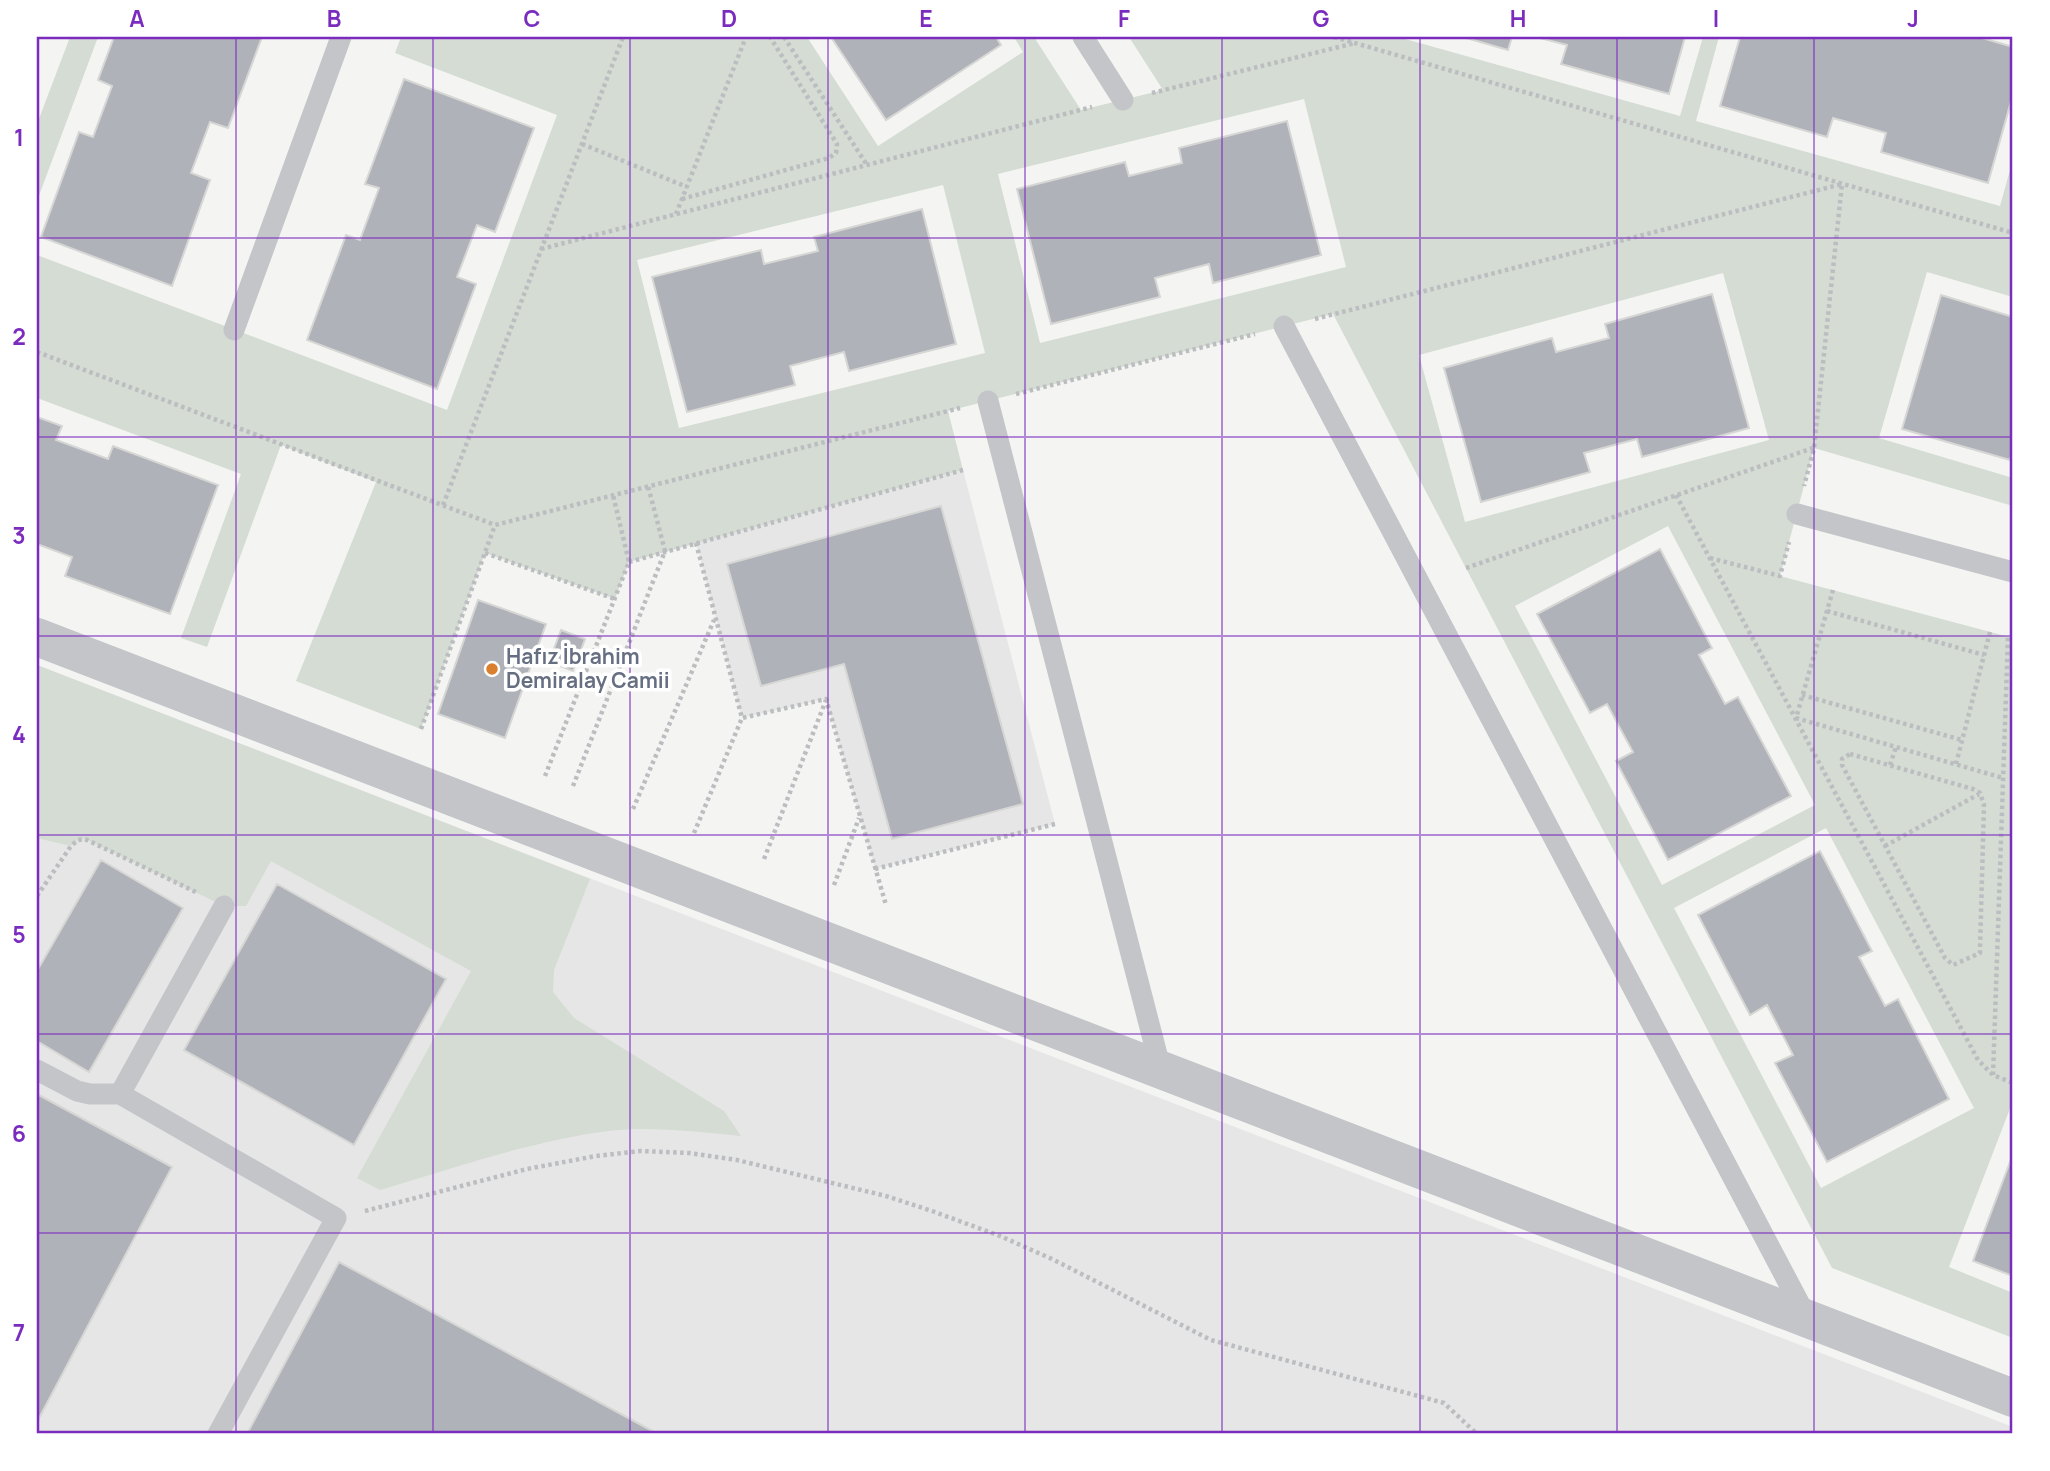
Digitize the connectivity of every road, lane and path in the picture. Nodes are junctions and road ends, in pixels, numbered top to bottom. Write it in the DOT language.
graph roads {
  1 [pos="341,37"];
  2 [pos="623,37"];
  3 [pos="746,37"];
  4 [pos="770,37"];
  5 [pos="784,37"];
  6 [pos="1083,37"];
  7 [pos="1334,37"];
  8 [pos="1355,43"];
  9 [pos="1123,100"];
  10 [pos="582,144"];
  11 [pos="867,165"];
  12 [pos="1842,184"];
  13 [pos="687,187"];
  14 [pos="682,199"];
  15 [pos="676,214"];
  16 [pos="2013,233"];
  17 [pos="541,249"];
  18 [pos="1284,326"];
  19 [pos="234,330"];
  20 [pos="37,352"];
  21 [pos="988,401"];
  22 [pos="1814,448"];
  23 [pos="963,470"];
  24 [pos="648,486"];
  25 [pos="613,495"];
  26 [pos="1676,495"];
  27 [pos="443,505"];
  28 [pos="1797,514"];
  29 [pos="495,524"];
  30 [pos="695,543"];
  31 [pos="665,551"];
  32 [pos="485,552"];
  33 [pos="1710,558"];
  34 [pos="629,562"];
  35 [pos="1466,568"];
  36 [pos="2013,572"];
  37 [pos="1833,590"];
  38 [pos="615,599"];
  39 [pos="1827,611"];
  40 [pos="714,619"];
  41 [pos="1990,632"];
  42 [pos="2008,636"];
  43 [pos="37,637"];
  44 [pos="1984,655"];
  45 [pos="1802,695"];
  46 [pos="826,699"];
  47 [pos="742,718"];
  48 [pos="1796,718"];
  49 [pos="421,729"];
  50 [pos="1962,740"];
  51 [pos="1896,747"];
  52 [pos="1956,764"];
  53 [pos="1891,765"];
  54 [pos="545,776"];
  55 [pos="2003,778"];
  56 [pos="573,786"];
  57 [pos="1980,793"];
  58 [pos="633,809"];
  59 [pos="859,818"];
  60 [pos="1055,824"];
  61 [pos="694,833"];
  62 [pos="1885,846"];
  63 [pos="765,859"];
  64 [pos="875,869"];
  65 [pos="834,885"];
  66 [pos="37,896"];
  67 [pos="886,905"];
  68 [pos="224,906"];
  69 [pos="37,1070"];
  70 [pos="1161,1070"];
  71 [pos="1993,1075"];
  72 [pos="2013,1083"];
  73 [pos="120,1094"];
  74 [pos="336,1218"];
  75 [pos="1807,1318"];
  76 [pos="2013,1398"];
  77 [pos="218,1434"];
  78 [pos="1477,1434"];
  1 -- 19 [label="lane"];
  2 -- 10 [label="path"];
  3 -- 13 [label="path"];
  4 -- 14 [label="path"];
  5 -- 11 [label="path"];
  6 -- 9 [label="lane"];
  7 -- 8 [label="path"];
  8 -- 9 [label="path"];
  8 -- 12 [label="path"];
  9 -- 11 [label="path"];
  10 -- 13 [label="path"];
  10 -- 17 [label="path"];
  11 -- 15 [label="path"];
  12 -- 16 [label="path"];
  12 -- 18 [label="path"];
  12 -- 22 [label="path"];
  13 -- 14 [label="path"];
  14 -- 15 [label="path"];
  15 -- 17 [label="path"];
  17 -- 27 [label="path"];
  18 -- 21 [label="path"];
  18 -- 75 [label="lane"];
  20 -- 27 [label="path"];
  21 -- 24 [label="path"];
  21 -- 70 [label="lane"];
  22 -- 26 [label="path"];
  22 -- 28 [label="path"];
  23 -- 30 [label="path"];
  24 -- 25 [label="path"];
  24 -- 31 [label="path"];
  25 -- 29 [label="path"];
  25 -- 34 [label="path"];
  26 -- 33 [label="path"];
  26 -- 35 [label="path"];
  27 -- 29 [label="path"];
  28 -- 33 [label="path"];
  28 -- 36 [label="lane"];
  29 -- 32 [label="path"];
  30 -- 31 [label="path"];
  30 -- 40 [label="path"];
  31 -- 34 [label="path"];
  31 -- 56 [label="path"];
  32 -- 38 [label="path"];
  32 -- 49 [label="path"];
  33 -- 48 [label="path"];
  34 -- 38 [label="path"];
  37 -- 39 [label="path"];
  38 -- 54 [label="path"];
  39 -- 44 [label="path"];
  39 -- 45 [label="path"];
  40 -- 47 [label="path"];
  40 -- 58 [label="path"];
  41 -- 44 [label="path"];
  42 -- 55 [label="path"];
  43 -- 70 [label="street"];
  44 -- 50 [label="path"];
  45 -- 48 [label="path"];
  45 -- 50 [label="path"];
  46 -- 47 [label="path"];
  46 -- 59 [label="path"];
  46 -- 63 [label="path"];
  47 -- 61 [label="path"];
  48 -- 51 [label="path"];
  48 -- 71 [label="path"];
  50 -- 52 [label="path"];
  51 -- 52 [label="path"];
  51 -- 53 [label="path"];
  52 -- 55 [label="path"];
  53 -- 57 [label="path"];
  53 -- 62 [label="path"];
  55 -- 71 [label="path"];
  57 -- 62 [label="path"];
  57 -- 62 [label="path"];
  59 -- 64 [label="path"];
  59 -- 65 [label="path"];
  60 -- 64 [label="path"];
  64 -- 67 [label="path"];
  66 -- 68 [label="path"];
  68 -- 73 [label="lane"];
  69 -- 73 [label="lane"];
  70 -- 75 [label="street"];
  71 -- 72 [label="path"];
  73 -- 74 [label="lane"];
  74 -- 77 [label="lane"];
  74 -- 78 [label="path"];
  75 -- 76 [label="street"];
}
